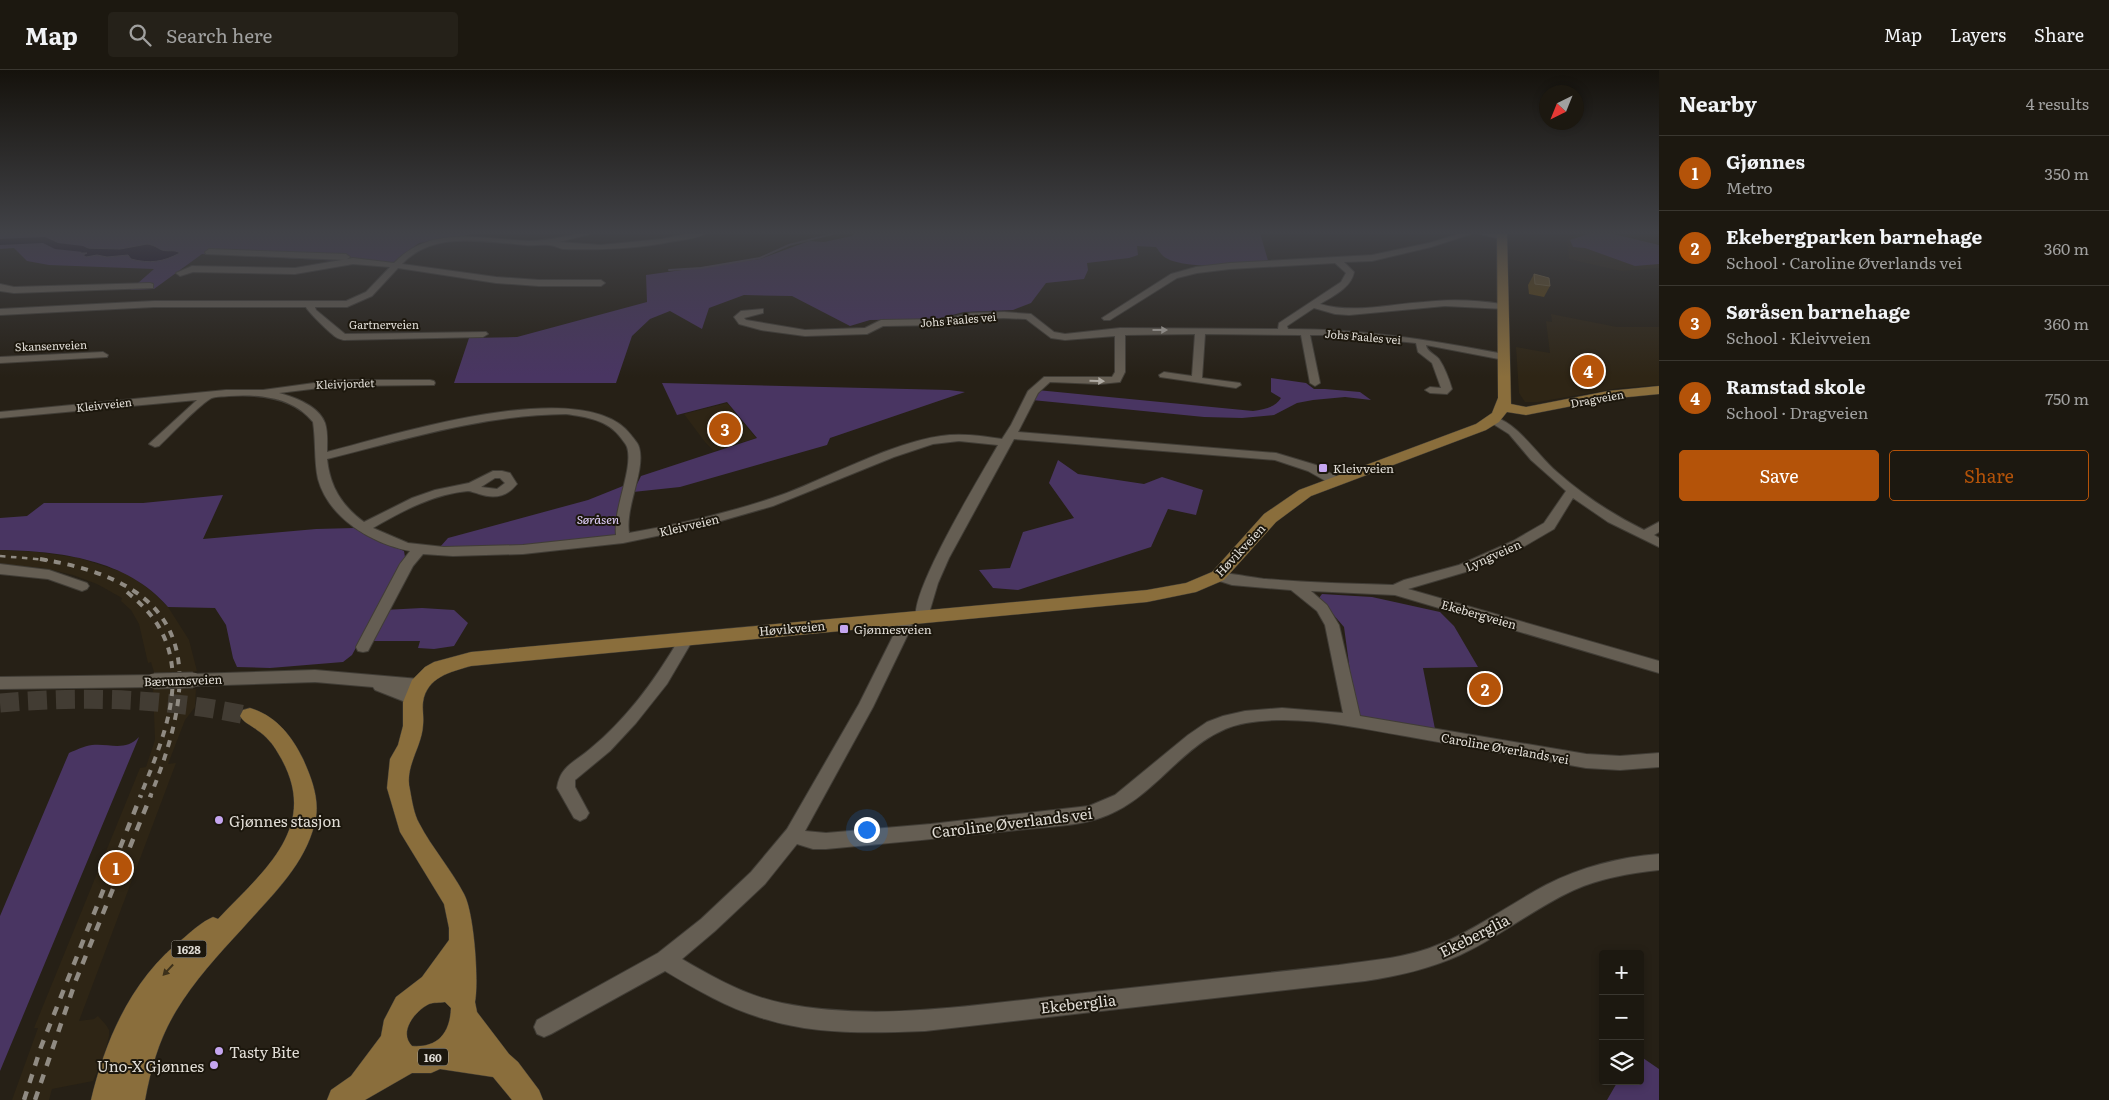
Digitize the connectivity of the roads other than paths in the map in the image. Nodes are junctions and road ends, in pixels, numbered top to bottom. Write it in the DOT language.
graph roads {
  1 [pos="382,281"];
  2 [pos="516,281"];
  3 [pos="1166,281"];
  4 [pos="1345,281"];
  5 [pos="1501,281"];
  6 [pos="601,283"];
  7 [pos="0,286"];
  8 [pos="150,286"];
  9 [pos="310,305"];
  10 [pos="1314,305"];
  11 [pos="1502,307"];
  12 [pos="0,312"];
  13 [pos="760,312"];
  14 [pos="1107,318"];
  15 [pos="1120,331"];
  16 [pos="1200,331"];
  17 [pos="1284,332"];
  18 [pos="1305,332"];
  19 [pos="483,334"];
  20 [pos="1420,341"];
  21 [pos="103,355"];
  22 [pos="1504,357"];
  23 [pos="0,360"];
  24 [pos="1164,375"];
  25 [pos="1197,380"];
  26 [pos="430,383"];
  27 [pos="1315,383"];
  28 [pos="1236,386"];
  29 [pos="1430,390"];
  30 [pos="1659,390"];
  31 [pos="261,392"];
  32 [pos="208,396"];
  33 [pos="1501,409"];
  34 [pos="0,416"];
  35 [pos="1008,439"];
  36 [pos="155,444"];
  37 [pos="321,457"];
  38 [pos="1334,481"];
  39 [pos="471,487"];
  40 [pos="1572,491"];
  41 [pos="1659,526"];
  42 [pos="364,527"];
  43 [pos="1645,536"];
  44 [pos="623,539"];
  45 [pos="1659,544"];
  46 [pos="419,550"];
  47 [pos="0,569"];
  48 [pos="1218,576"];
  49 [pos="82,586"];
  50 [pos="1295,586"];
  51 [pos="1395,590"];
  52 [pos="922,616"];
  53 [pos="895,619"];
  54 [pos="687,638"];
  55 [pos="363,646"];
  56 [pos="1659,667"];
  57 [pos="0,683"];
  58 [pos="417,690"];
  59 [pos="250,716"];
  60 [pos="1353,722"];
  61 [pos="1659,760"];
  62 [pos="580,812"];
  63 [pos="793,836"];
  64 [pos="1659,862"];
  65 [pos="258,892"];
  66 [pos="461,944"];
  67 [pos="665,960"];
  68 [pos="426,991"];
  69 [pos="464,1010"];
  70 [pos="544,1028"];
  71 [pos="402,1050"];
  72 [pos="439,1055"];
  73 [pos="498,1064"];
  74 [pos="350,1094"];
  75 [pos="104,1100"];
  76 [pos="131,1100"];
  77 [pos="530,1100"];
  1 -- 9 [label="street"];
  2 -- 6 [label="street"];
  3 -- 14 [label="street"];
  4 -- 10 [label="street"];
  5 -- 11 [label="main road"];
  7 -- 8 [label="street"];
  9 -- 12 [label="street"];
  9 -- 19 [label="street, Gartnerveien"];
  10 -- 11 [label="street"];
  10 -- 17 [label="street"];
  11 -- 22 [label="main road"];
  13 -- 15 [label="street, Johs Faales vei"];
  15 -- 16 [label="street, Johs Faales vei, one-way"];
  35 -- 15 [label="street, one-way"];
  16 -- 17 [label="street, Johs Faales vei"];
  16 -- 25 [label="street"];
  17 -- 18 [label="street, Johs Faales vei"];
  18 -- 20 [label="street, Johs Faales vei"];
  18 -- 27 [label="street, Johs Faales vei"];
  20 -- 22 [label="street, Johs Faales vei"];
  20 -- 29 [label="street"];
  21 -- 23 [label="street, Skansenveien"];
  22 -- 33 [label="main road"];
  24 -- 25 [label="street"];
  25 -- 28 [label="street"];
  26 -- 31 [label="street, Kleivjordet"];
  30 -- 33 [label="main road, Dragveien"];
  31 -- 32 [label="street, Kleivveien"];
  31 -- 37 [label="street, Kleivveien"];
  32 -- 34 [label="street, Kleivveien"];
  32 -- 36 [label="street"];
  33 -- 38 [label="main road, Høvikveien"];
  33 -- 40 [label="street"];
  35 -- 38 [label="street, Kleivveien"];
  35 -- 44 [label="street, Kleivveien"];
  35 -- 52 [label="street"];
  37 -- 42 [label="street, Kleivveien"];
  37 -- 44 [label="street"];
  38 -- 48 [label="main road, Høvikveien"];
  39 -- 42 [label="street"];
  40 -- 43 [label="street"];
  40 -- 51 [label="street, Lyngveien"];
  41 -- 43 [label="street"];
  42 -- 46 [label="street, Kleivveien"];
  43 -- 45 [label="street"];
  44 -- 46 [label="street, Kleivveien"];
  46 -- 55 [label="street"];
  47 -- 49 [label="street"];
  48 -- 50 [label="street"];
  48 -- 52 [label="main road, Høvikveien"];
  50 -- 51 [label="street, Ekebergveien"];
  50 -- 60 [label="street"];
  51 -- 56 [label="street, Ekebergveien"];
  52 -- 53 [label="main road, Høvikveien"];
  53 -- 54 [label="main road, Høvikveien"];
  53 -- 63 [label="street"];
  54 -- 58 [label="main road, Høvikveien"];
  54 -- 62 [label="street"];
  57 -- 58 [label="street, Bærumsveien, bridge"];
  58 -- 66 [label="main road"];
  59 -- 65 [label="main road"];
  60 -- 61 [label="street, Caroline Øverlands vei"];
  60 -- 63 [label="street, Caroline Øverlands vei"];
  63 -- 67 [label="street"];
  64 -- 67 [label="street, Ekeberglia"];
  65 -- 75 [label="main road, 1628, one-way"];
  65 -- 76 [label="main road, 1628"];
  66 -- 68 [label="main road"];
  66 -- 69 [label="main road"];
  67 -- 70 [label="street"];
  68 -- 69 [label="main road"];
  68 -- 71 [label="main road"];
  69 -- 72 [label="main road, 160"];
  69 -- 73 [label="main road"];
  71 -- 72 [label="main road, 160"];
  71 -- 74 [label="main road"];
  72 -- 73 [label="main road, 160"];
  73 -- 77 [label="main road"];
}
